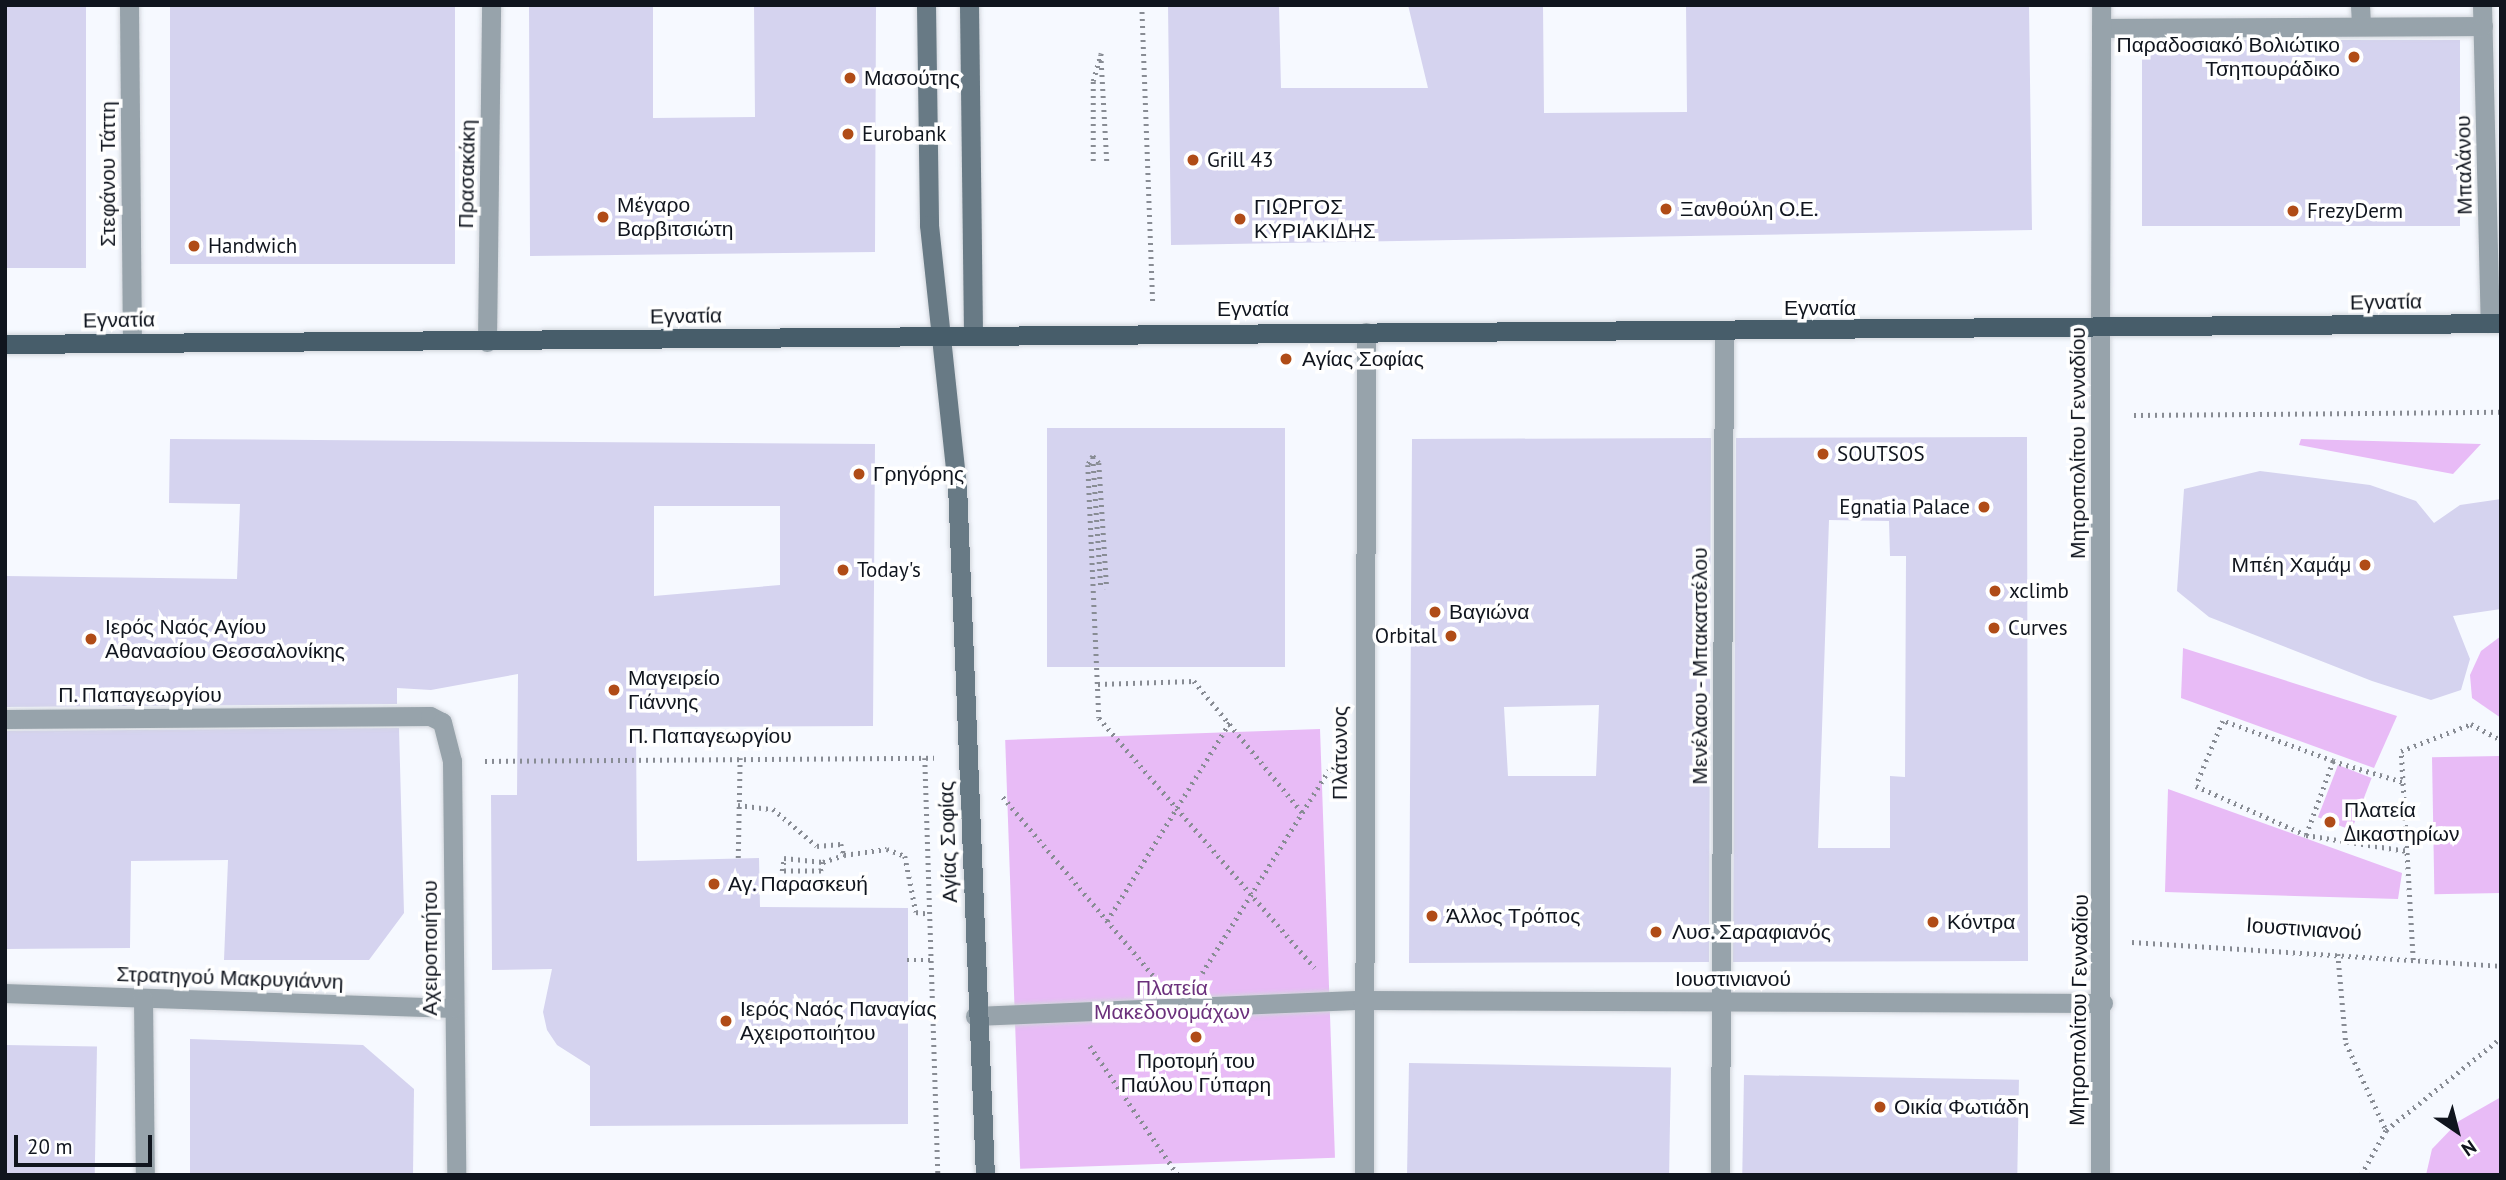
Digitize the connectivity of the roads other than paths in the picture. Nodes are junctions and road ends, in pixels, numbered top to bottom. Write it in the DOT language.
graph roads {
  1 [pos="129,5"];
  2 [pos="491,5"];
  3 [pos="926,5"];
  4 [pos="969,5"];
  5 [pos="2101,5"];
  6 [pos="2482,5"];
  7 [pos="2361,15"];
  8 [pos="2483,26"];
  9 [pos="2101,28"];
  10 [pos="2495,323"];
  11 [pos="2100,330"];
  12 [pos="1724,331"];
  13 [pos="973,332"];
  14 [pos="1366,332"];
  15 [pos="936,334"];
  16 [pos="132,342"];
  17 [pos="487,342"];
  18 [pos="5,344"];
  19 [pos="5,719"];
  20 [pos="442,722"];
  21 [pos="5,993"];
  22 [pos="143,998"];
  23 [pos="1362,1000"];
  24 [pos="1721,1001"];
  25 [pos="2103,1003"];
  26 [pos="453,1008"];
  27 [pos="975,1016"];
  28 [pos="145,1175"];
  29 [pos="456,1175"];
  30 [pos="985,1175"];
  31 [pos="1364,1175"];
  32 [pos="1720,1175"];
  33 [pos="2100,1175"];
  1 -- 16 [label="street, Στεφάνου Τάττη"];
  2 -- 17 [label="street, Πρασακάκη"];
  3 -- 15 [label="main road, Αγίας Σοφίας"];
  4 -- 13 [label="main road"];
  5 -- 9 [label="street, Μητροπολίτου Γενναδίου"];
  6 -- 8 [label="street, Μπαλάνου"];
  7 -- 8 [label="street"];
  7 -- 9 [label="street"];
  8 -- 10 [label="street, Μπαλάνου"];
  9 -- 11 [label="street, Μητροπολίτου Γενναδίου"];
  10 -- 11 [label="main road, Εγνατία"];
  11 -- 12 [label="main road, Εγνατία"];
  11 -- 25 [label="street, Μητροπολίτου Γενναδίου"];
  12 -- 14 [label="main road, Εγνατία"];
  12 -- 24 [label="street, Μενέλαου - Μπακατσέλου"];
  13 -- 14 [label="main road, Εγνατία"];
  13 -- 15 [label="main road, Εγνατία"];
  14 -- 23 [label="street, Πλάτωνος"];
  15 -- 17 [label="main road, Εγνατία"];
  15 -- 27 [label="main road, Αγίας Σοφίας"];
  16 -- 17 [label="main road, Εγνατία"];
  16 -- 18 [label="main road, Εγνατία"];
  19 -- 20 [label="street, Π. Παπαγεωργίου"];
  20 -- 26 [label="street, Αχειροποιήτου"];
  21 -- 22 [label="street, Στρατηγού Μακρυγιάννη"];
  22 -- 26 [label="street, Στρατηγού Μακρυγιάννη"];
  22 -- 28 [label="street"];
  23 -- 24 [label="street, Ιουστινιανού"];
  23 -- 27 [label="street, Ιουστινιανού"];
  23 -- 31 [label="street, Πλάτωνος"];
  24 -- 25 [label="street, Ιουστινιανού"];
  24 -- 32 [label="street, Μενέλαου - Μπακατσέλου"];
  25 -- 33 [label="street, Μητροπολίτου Γενναδίου"];
  26 -- 29 [label="street, Αχειροποιήτου"];
  27 -- 30 [label="main road, Αγίας Σοφίας"];
}
